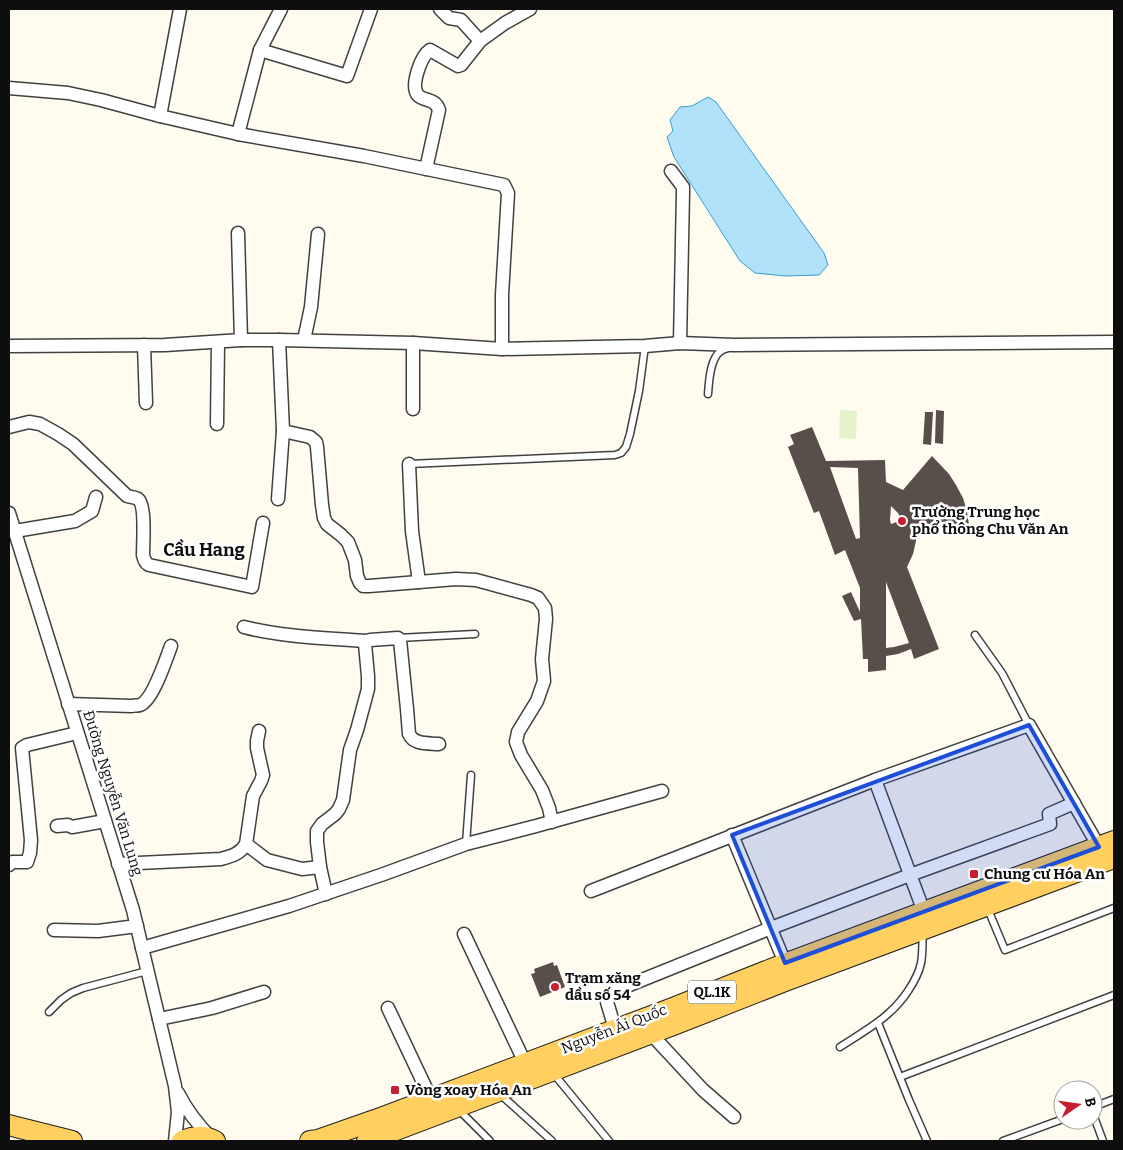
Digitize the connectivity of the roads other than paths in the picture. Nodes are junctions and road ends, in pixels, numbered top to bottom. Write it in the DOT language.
graph roads {
  1 [pos="180,9"];
  2 [pos="280,9"];
  3 [pos="371,9"];
  4 [pos="440,9"];
  5 [pos="530,9"];
  6 [pos="480,41"];
  7 [pos="260,50"];
  8 [pos="9,88"];
  9 [pos="160,116"];
  10 [pos="238,134"];
  11 [pos="426,169"];
  12 [pos="671,171"];
  13 [pos="238,233"];
  14 [pos="318,234"];
  15 [pos="242,340"];
  16 [pos="279,340"];
  17 [pos="304,340"];
  18 [pos="218,342"];
  19 [pos="1114,342"];
  20 [pos="413,343"];
  21 [pos="680,343"];
  22 [pos="144,345"];
  23 [pos="9,346"];
  24 [pos="645,346"];
  25 [pos="734,346"];
  26 [pos="502,350"];
  27 [pos="708,394"];
  28 [pos="146,403"];
  29 [pos="413,409"];
  30 [pos="217,424"];
  31 [pos="9,428"];
  32 [pos="283,431"];
  33 [pos="409,464"];
  34 [pos="96,497"];
  35 [pos="278,500"];
  36 [pos="9,513"];
  37 [pos="263,523"];
  38 [pos="14,531"];
  39 [pos="419,582"];
  40 [pos="244,627"];
  41 [pos="475,634"];
  42 [pos="975,635"];
  43 [pos="398,638"];
  44 [pos="367,641"];
  45 [pos="171,646"];
  46 [pos="68,704"];
  47 [pos="1029,725"];
  48 [pos="259,731"];
  49 [pos="77,733"];
  50 [pos="439,744"];
  51 [pos="471,774"];
  52 [pos="875,780"];
  53 [pos="662,791"];
  54 [pos="1074,803"];
  55 [pos="105,821"];
  56 [pos="552,822"];
  57 [pos="57,826"];
  58 [pos="732,835"];
  59 [pos="246,844"];
  60 [pos="466,844"];
  61 [pos="1109,849"];
  62 [pos="118,864"];
  63 [pos="9,865"];
  64 [pos="320,867"];
  65 [pos="910,875"];
  66 [pos="591,891"];
  67 [pos="326,894"];
  68 [pos="987,906"];
  69 [pos="1114,908"];
  70 [pos="923,921"];
  71 [pos="137,926"];
  72 [pos="771,928"];
  73 [pos="54,930"];
  74 [pos="464,934"];
  75 [pos="142,948"];
  76 [pos="785,963"];
  77 [pos="147,971"];
  78 [pos="264,992"];
  79 [pos="1114,995"];
  80 [pos="388,1008"];
  81 [pos="50,1012"];
  82 [pos="159,1019"];
  83 [pos="878,1023"];
  84 [pos="615,1029"];
  85 [pos="651,1034"];
  86 [pos="840,1047"];
  87 [pos="587,1049"];
  88 [pos="525,1064"];
  89 [pos="552,1072"];
  90 [pos="900,1076"];
  91 [pos="175,1086"];
  92 [pos="498,1092"];
  93 [pos="430,1100"];
  94 [pos="456,1108"];
  95 [pos="734,1117"];
  96 [pos="1053,1122"];
  97 [pos="9,1124"];
  98 [pos="72,1141"];
  99 [pos="175,1141"];
  100 [pos="182,1141"];
  101 [pos="215,1141"];
  102 [pos="310,1141"];
  103 [pos="367,1141"];
  104 [pos="490,1141"];
  105 [pos="552,1141"];
  106 [pos="609,1141"];
  107 [pos="927,1141"];
  108 [pos="1003,1141"];
  1 -- 9 [label="street"];
  2 -- 7 [label="street"];
  3 -- 7 [label="street"];
  4 -- 6 [label="street"];
  5 -- 6 [label="street"];
  6 -- 11 [label="street"];
  7 -- 10 [label="street"];
  8 -- 9 [label="street"];
  9 -- 10 [label="street"];
  10 -- 11 [label="street"];
  11 -- 26 [label="street"];
  12 -- 21 [label="street"];
  13 -- 15 [label="street"];
  14 -- 17 [label="street"];
  15 -- 16 [label="street"];
  15 -- 18 [label="street"];
  16 -- 17 [label="street"];
  16 -- 32 [label="street"];
  17 -- 20 [label="street"];
  18 -- 22 [label="street"];
  18 -- 30 [label="street"];
  19 -- 25 [label="street"];
  20 -- 26 [label="street"];
  20 -- 29 [label="street"];
  21 -- 24 [label="street"];
  21 -- 25 [label="street"];
  22 -- 23 [label="street"];
  22 -- 28 [label="street"];
  24 -- 26 [label="street"];
  24 -- 33 [label="lane"];
  25 -- 27 [label="lane"];
  31 -- 37 [label="street"];
  32 -- 35 [label="street"];
  32 -- 39 [label="street"];
  33 -- 39 [label="street"];
  34 -- 38 [label="street"];
  36 -- 38 [label="street, Đường Nguyễn Văn Lung"];
  38 -- 46 [label="street, Đường Nguyễn Văn Lung"];
  39 -- 56 [label="street"];
  40 -- 44 [label="street"];
  41 -- 43 [label="lane"];
  42 -- 47 [label="lane"];
  43 -- 44 [label="street"];
  43 -- 50 [label="street"];
  44 -- 64 [label="street"];
  45 -- 46 [label="street"];
  46 -- 49 [label="street, Đường Nguyễn Văn Lung"];
  47 -- 52 [label="street"];
  47 -- 54 [label="street"];
  48 -- 59 [label="street"];
  49 -- 55 [label="street, Đường Nguyễn Văn Lung"];
  49 -- 63 [label="street"];
  51 -- 60 [label="lane"];
  52 -- 58 [label="street"];
  52 -- 65 [label="street"];
  53 -- 56 [label="street"];
  54 -- 61 [label="street"];
  54 -- 65 [label="street"];
  55 -- 57 [label="street"];
  55 -- 62 [label="street, Đường Nguyễn Văn Lung"];
  56 -- 60 [label="street"];
  58 -- 66 [label="street"];
  58 -- 72 [label="street"];
  59 -- 62 [label="street"];
  59 -- 64 [label="street"];
  60 -- 67 [label="street"];
  61 -- 68 [label="main road, Nguyễn Ái Quốc / QL.1K"];
  61 -- 70 [label="main road, Nguyễn Ái Quốc / QL.1K"];
  62 -- 71 [label="street, Đường Nguyễn Văn Lung"];
  64 -- 67 [label="street"];
  65 -- 70 [label="street"];
  65 -- 72 [label="street"];
  67 -- 75 [label="street"];
  68 -- 69 [label="lane"];
  68 -- 70 [label="main road, Nguyễn Ái Quốc / QL.1K"];
  70 -- 76 [label="main road, Nguyễn Ái Quốc / QL.1K"];
  70 -- 83 [label="lane"];
  70 -- 85 [label="main road, Nguyễn Ái Quốc / QL.1K"];
  71 -- 73 [label="street"];
  71 -- 75 [label="street, Đường Nguyễn Văn Lung"];
  72 -- 76 [label="street"];
  72 -- 84 [label="street"];
  74 -- 88 [label="street"];
  75 -- 77 [label="street, Đường Nguyễn Văn Lung"];
  76 -- 84 [label="main road, Nguyễn Ái Quốc / QL.1K"];
  77 -- 81 [label="lane"];
  77 -- 82 [label="street, Đường Nguyễn Văn Lung"];
  78 -- 82 [label="street"];
  79 -- 90 [label="lane"];
  80 -- 93 [label="street"];
  82 -- 91 [label="street, Đường Nguyễn Văn Lung"];
  83 -- 86 [label="lane"];
  83 -- 90 [label="lane"];
  84 -- 87 [label="main road, Nguyễn Ái Quốc / QL.1K"];
  85 -- 87 [label="main road, Nguyễn Ái Quốc / QL.1K"];
  85 -- 95 [label="street"];
  87 -- 88 [label="main road, Nguyễn Ái Quốc / QL.1K"];
  87 -- 89 [label="main road, Nguyễn Ái Quốc / QL.1K"];
  88 -- 93 [label="main road, Nguyễn Ái Quốc / QL.1K"];
  89 -- 92 [label="main road, Nguyễn Ái Quốc / QL.1K"];
  89 -- 106 [label="lane"];
  90 -- 107 [label="lane"];
  91 -- 99 [label="street, Đường Nguyễn Văn Lung"];
  91 -- 101 [label="street, Đường Nguyễn Văn Lung"];
  92 -- 94 [label="main road, Nguyễn Ái Quốc / QL.1K"];
  92 -- 105 [label="lane"];
  93 -- 102 [label="main road, Nguyễn Ái Quốc / QL.1K"];
  94 -- 103 [label="main road, Nguyễn Ái Quốc / QL.1K"];
  94 -- 104 [label="lane"];
  96 -- 108 [label="lane"];
  97 -- 98 [label="main road"];
  100 -- 101 [label="main road"];
}
